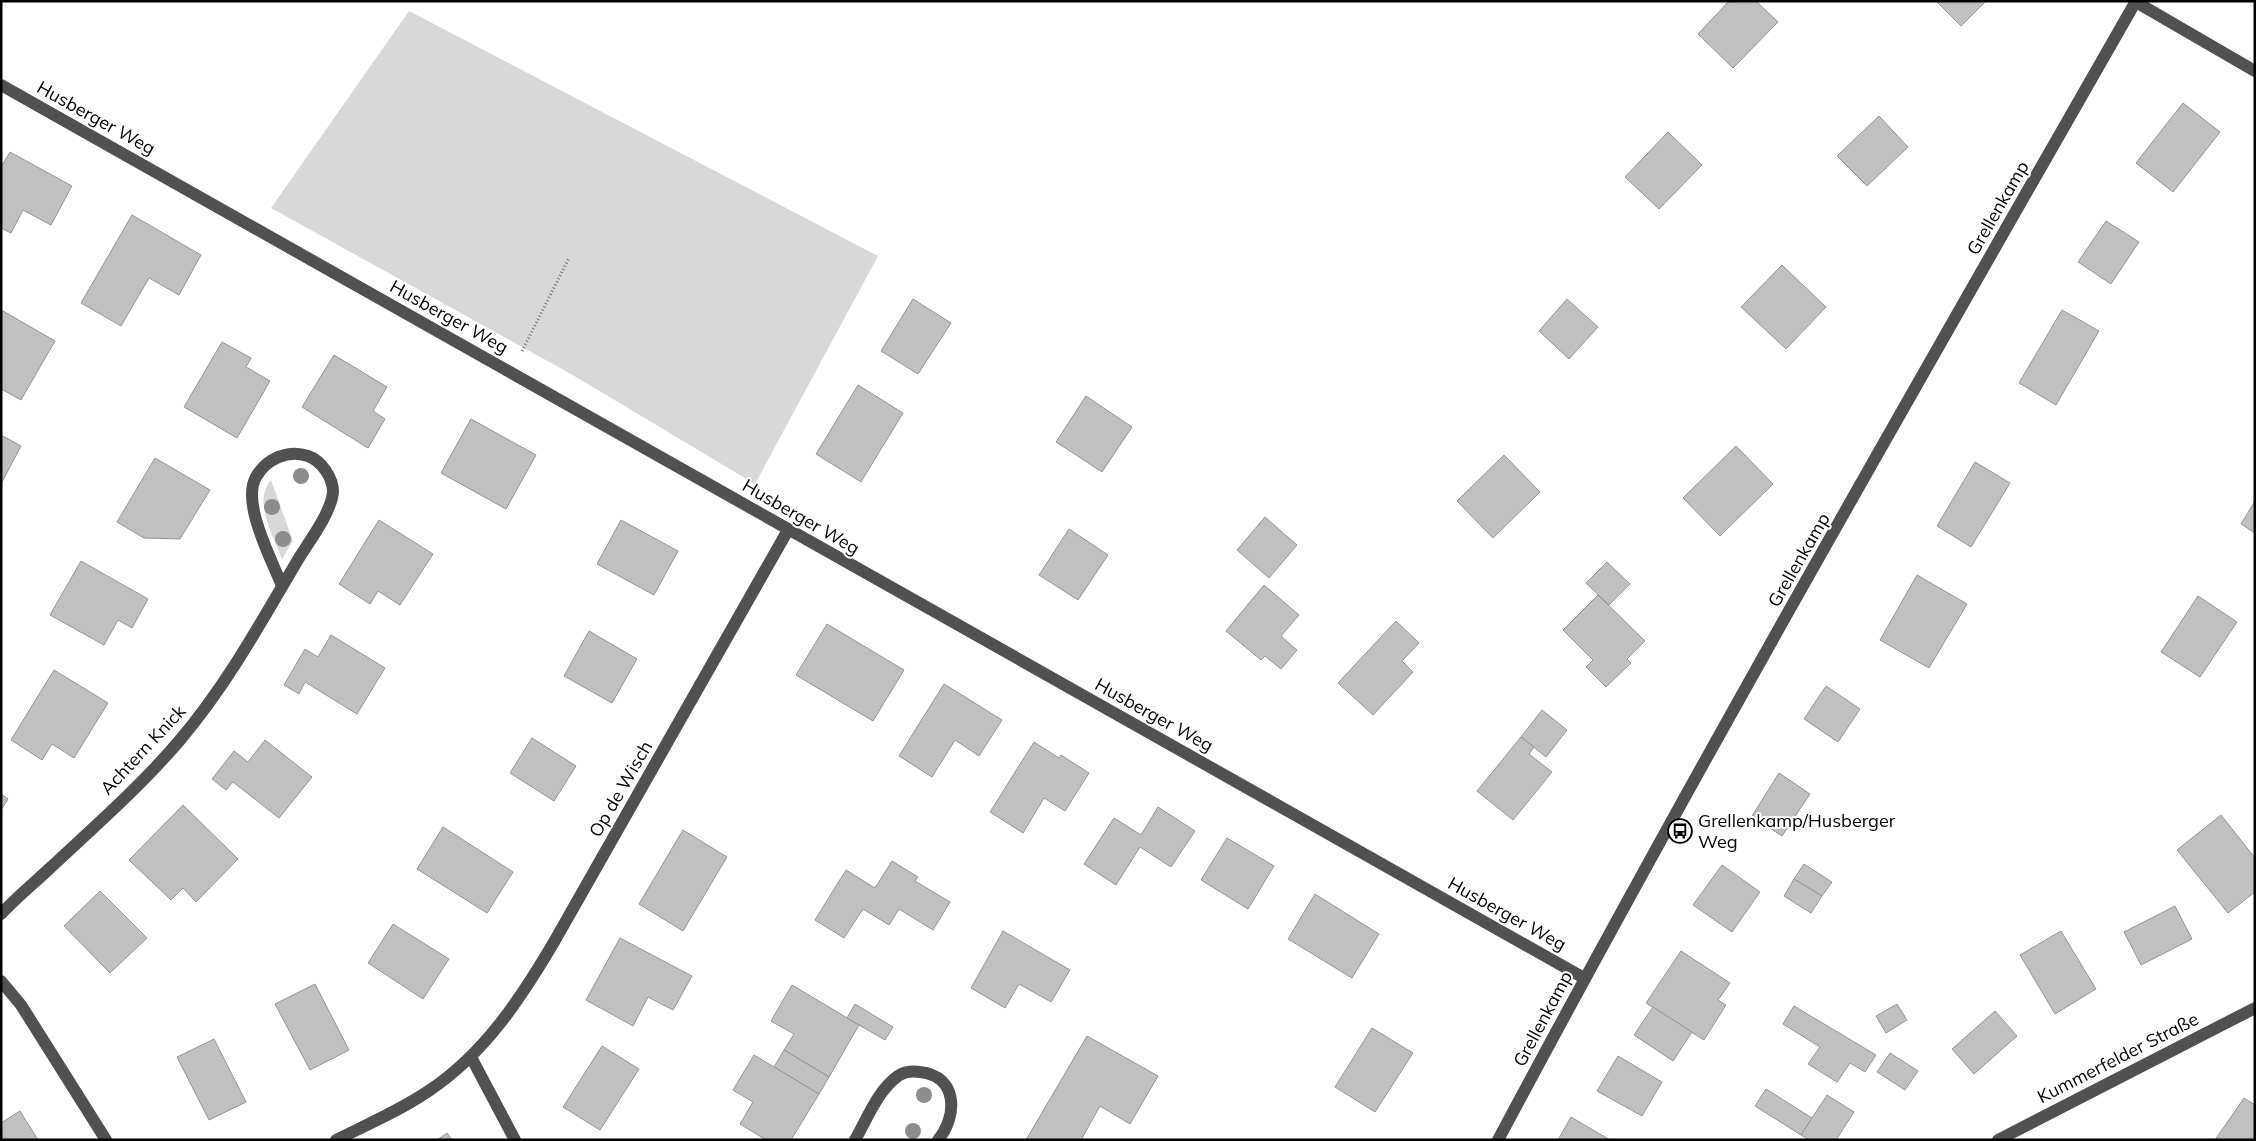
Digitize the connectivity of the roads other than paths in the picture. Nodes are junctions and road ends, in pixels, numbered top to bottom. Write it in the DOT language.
graph roads {
  1 [pos="2136,2"];
  2 [pos="2255,71"];
  3 [pos="1,85"];
  4 [pos="788,530"];
  5 [pos="282,586"];
  6 [pos="1,914"];
  7 [pos="1584,978"];
  8 [pos="1,981"];
  9 [pos="2255,1008"];
  10 [pos="471,1057"];
  11 [pos="106,1140"];
  12 [pos="336,1140"];
  13 [pos="515,1140"];
  14 [pos="855,1140"];
  15 [pos="938,1140"];
  16 [pos="1498,1140"];
  17 [pos="1998,1140"];
  1 -- 2 [label="street"];
  1 -- 7 [label="street, Grellenkamp"];
  3 -- 4 [label="street, Husberger Weg"];
  4 -- 7 [label="street, Husberger Weg"];
  4 -- 10 [label="street, Op de Wisch"];
  5 -- 5 [label="street, Achtern Knick"];
  5 -- 6 [label="street, Achtern Knick"];
  7 -- 16 [label="street, Grellenkamp"];
  8 -- 11 [label="street"];
  9 -- 17 [label="street, Kummerfelder Straße"];
  10 -- 12 [label="street, Op de Wisch"];
  10 -- 13 [label="street"];
  14 -- 15 [label="street"];
}
